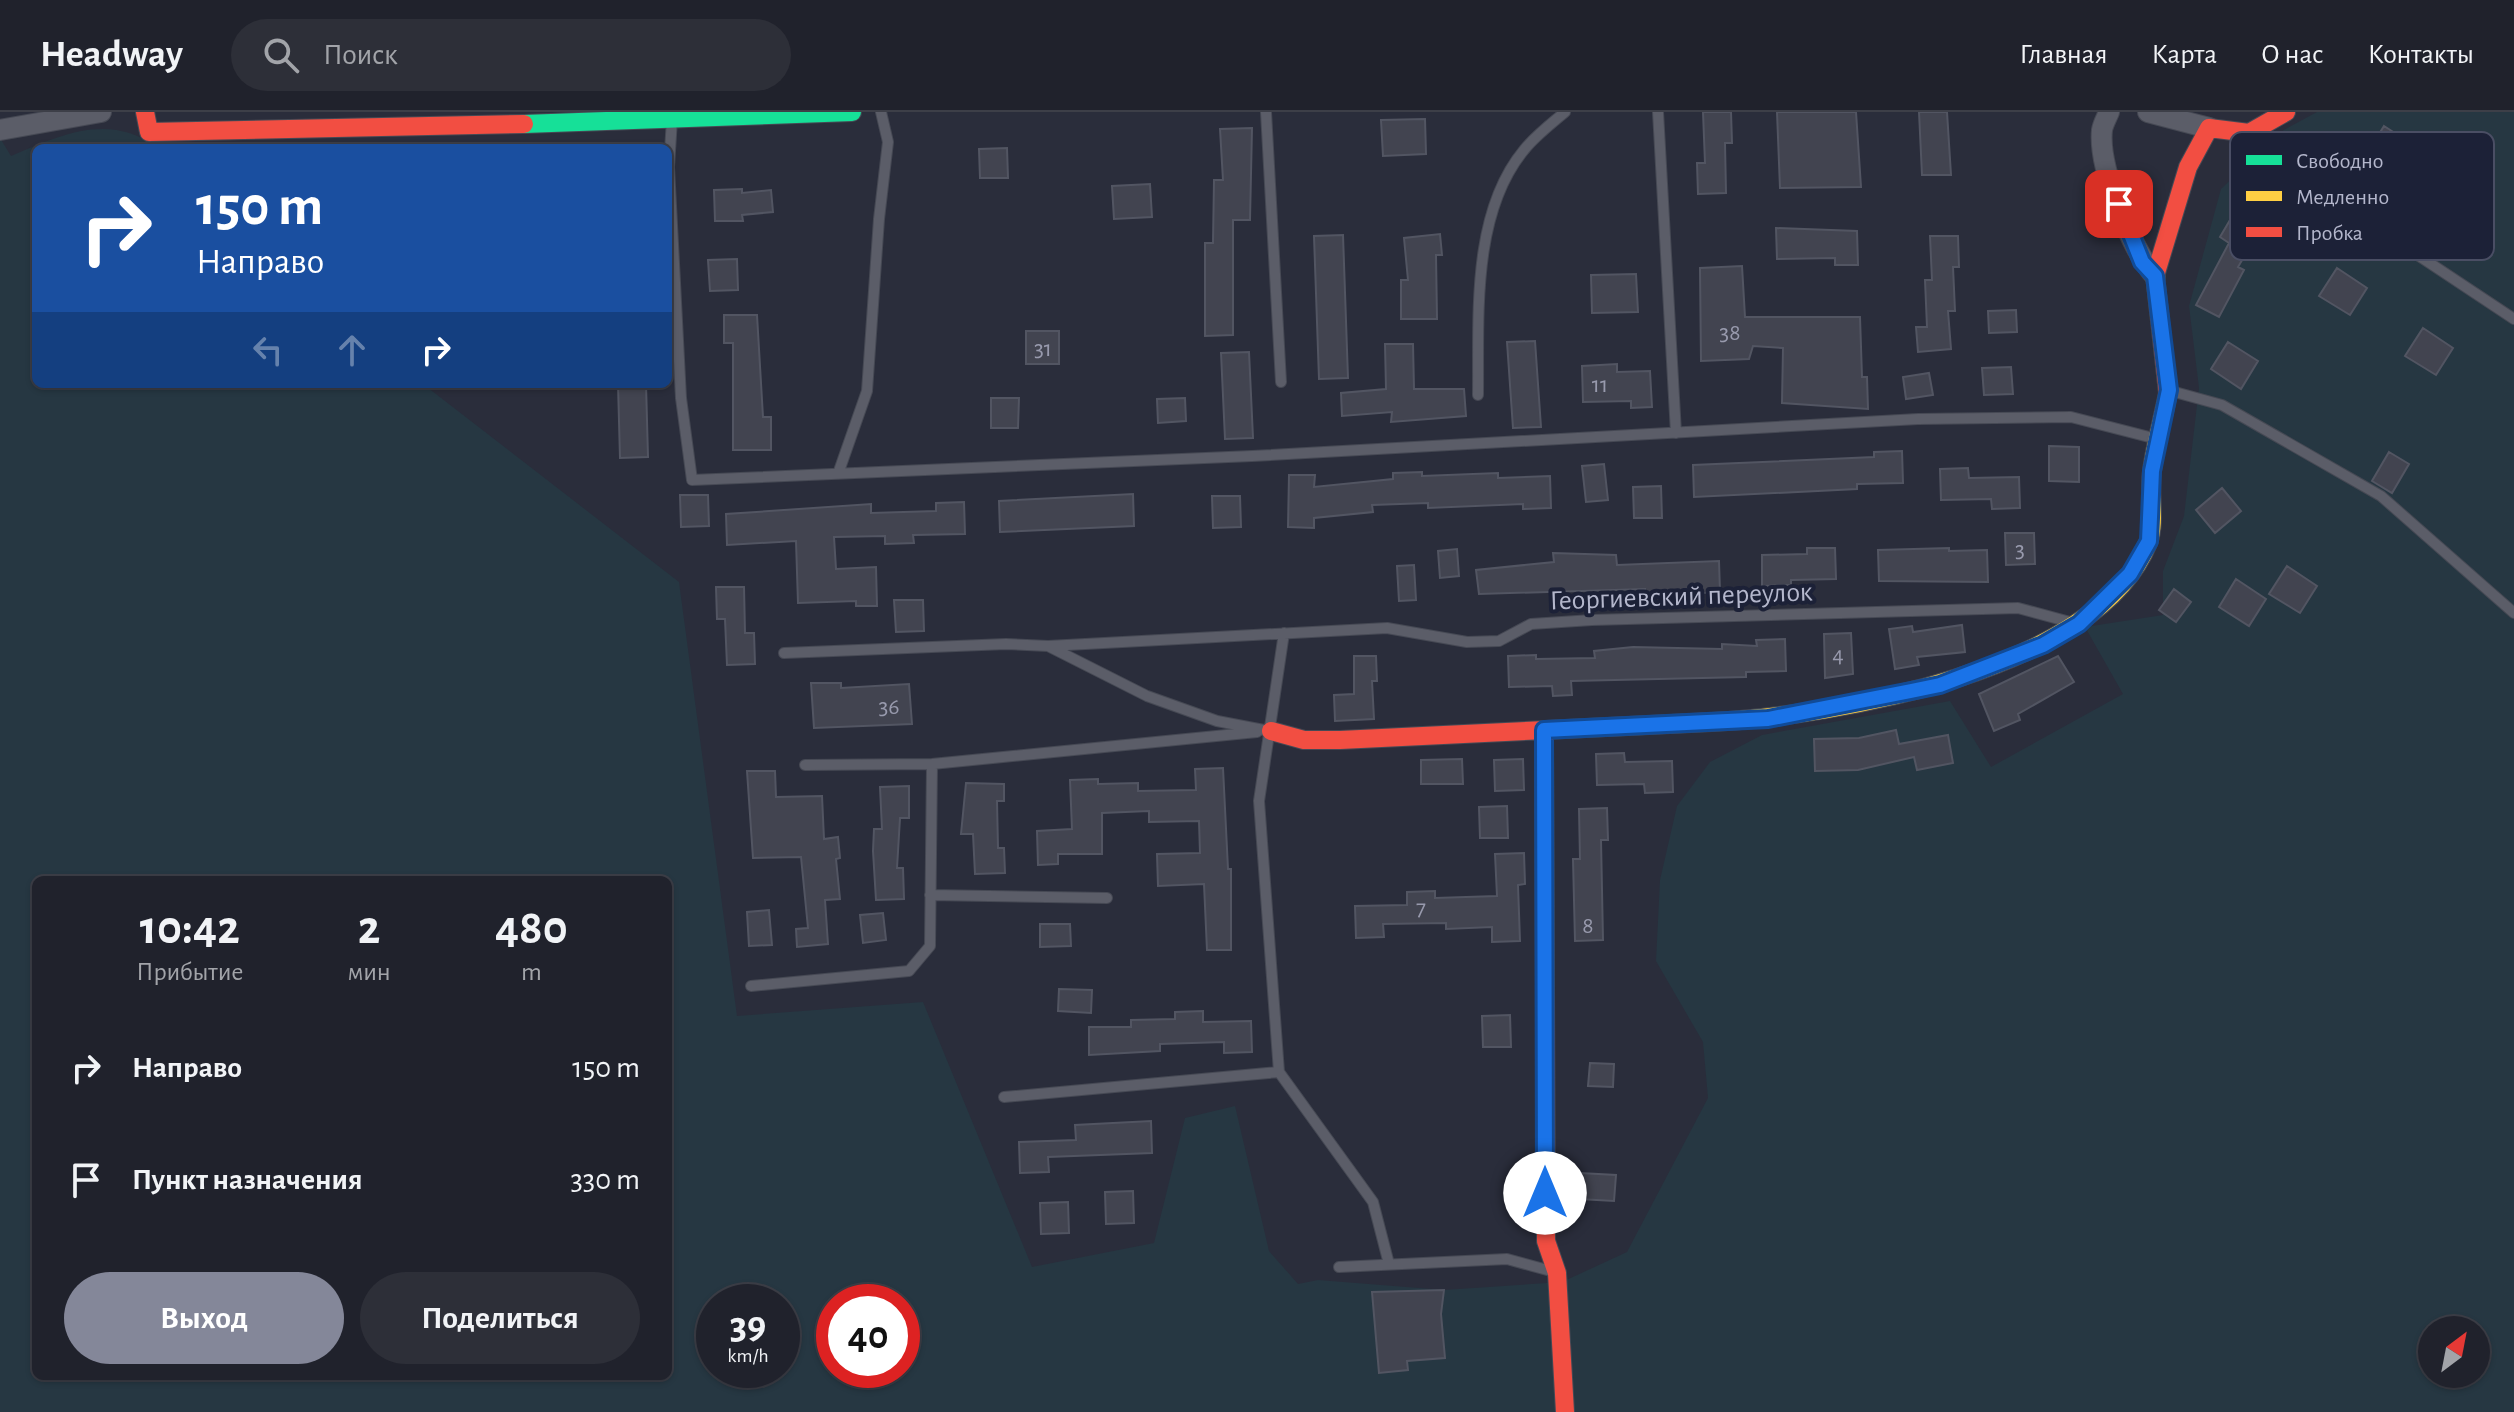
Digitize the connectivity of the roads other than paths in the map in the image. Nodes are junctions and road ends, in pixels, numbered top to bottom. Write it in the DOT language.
graph roads {
  1 [pos="101,112"];
  2 [pos="145,112"];
  3 [pos="852,112"];
  4 [pos="881,112"];
  5 [pos="1266,112"];
  6 [pos="1565,112"];
  7 [pos="1658,112"];
  8 [pos="2109,112"];
  9 [pos="2148,112"];
  10 [pos="2286,112"];
  11 [pos="634,115"];
  12 [pos="672,117"];
  13 [pos="389,120"];
  14 [pos="2209,128"];
  15 [pos="0,130"];
  16 [pos="2241,132"];
  17 [pos="2251,132"];
  18 [pos="670,144"];
  19 [pos="672,225"];
  20 [pos="2425,260"];
  21 [pos="2155,276"];
  22 [pos="2514,319"];
  23 [pos="1281,382"];
  24 [pos="2169,390"];
  25 [pos="1478,395"];
  26 [pos="1676,433"];
  27 [pos="2159,440"];
  28 [pos="839,471"];
  29 [pos="2514,613"];
  30 [pos="2079,624"];
  31 [pos="1284,633"];
  32 [pos="1048,646"];
  33 [pos="784,653"];
  34 [pos="1544,730"];
  35 [pos="1271,731"];
  36 [pos="932,764"];
  37 [pos="805,765"];
  38 [pos="930,895"];
  39 [pos="1107,898"];
  40 [pos="751,986"];
  41 [pos="1279,1072"];
  42 [pos="1004,1097"];
  43 [pos="1389,1264"];
  44 [pos="1339,1267"];
  45 [pos="1557,1273"];
  46 [pos="1565,1412"];
  1 -- 15 [label="street"];
  2 -- 13 [label="street"];
  3 -- 12 [label="street"];
  4 -- 28 [label="lane"];
  5 -- 23 [label="lane"];
  6 -- 25 [label="lane"];
  7 -- 26 [label="lane"];
  8 -- 21 [label="street"];
  9 -- 14 [label="street"];
  10 -- 17 [label="street"];
  11 -- 12 [label="street"];
  11 -- 13 [label="street"];
  12 -- 18 [label="lane"];
  14 -- 16 [label="street"];
  14 -- 21 [label="street"];
  19 -- 28 [label="lane"];
  20 -- 22 [label="lane"];
  21 -- 24 [label="street"];
  24 -- 27 [label="street"];
  24 -- 29 [label="lane"];
  26 -- 27 [label="lane"];
  26 -- 28 [label="lane"];
  27 -- 30 [label="street"];
  30 -- 31 [label="lane, Георгиевский переулок"];
  30 -- 34 [label="street"];
  31 -- 32 [label="lane, Георгиевский переулок"];
  31 -- 35 [label="lane"];
  32 -- 33 [label="lane, Георгиевский переулок"];
  32 -- 35 [label="lane"];
  34 -- 35 [label="street"];
  34 -- 45 [label="street"];
  35 -- 36 [label="lane"];
  35 -- 41 [label="lane"];
  36 -- 37 [label="lane"];
  36 -- 38 [label="lane"];
  38 -- 39 [label="lane"];
  38 -- 40 [label="lane"];
  41 -- 42 [label="lane"];
  41 -- 43 [label="lane"];
  43 -- 44 [label="lane"];
  43 -- 45 [label="lane"];
  45 -- 46 [label="street"];
}
